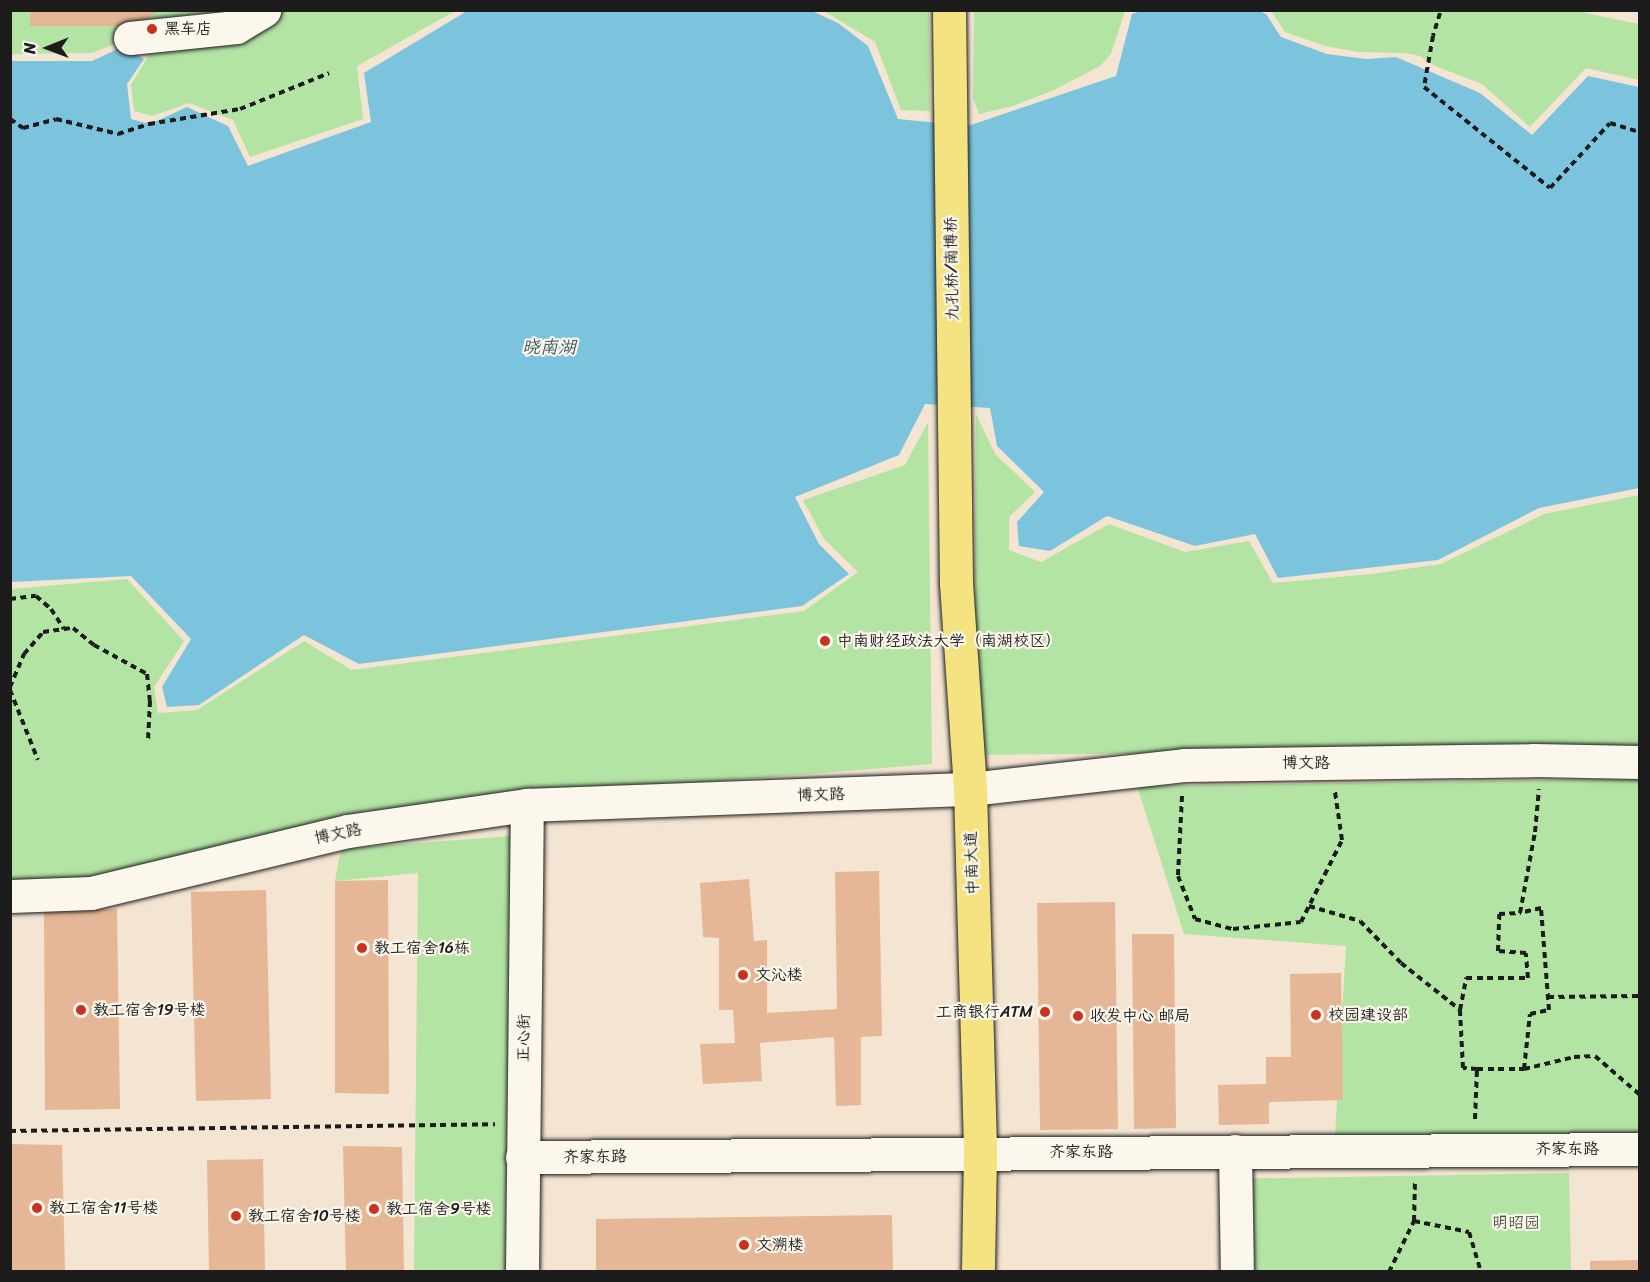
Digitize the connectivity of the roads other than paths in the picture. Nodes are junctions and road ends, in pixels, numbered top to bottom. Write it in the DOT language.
graph roads {
  1 [pos="264,10"];
  2 [pos="949,10"];
  3 [pos="130,38"];
  4 [pos="954,456"];
  5 [pos="1640,762"];
  6 [pos="970,789"];
  7 [pos="527,805"];
  8 [pos="10,896"];
  9 [pos="1640,1149"];
  10 [pos="1235,1151"];
  11 [pos="980,1153"];
  12 [pos="522,1157"];
  13 [pos="522,1272"];
  14 [pos="978,1272"];
  15 [pos="1237,1272"];
  1 -- 3 [label="street"];
  2 -- 4 [label="main road, 九孔桥/南博桥"];
  4 -- 6 [label="main road, 中南大道"];
  5 -- 6 [label="street, 博文路"];
  6 -- 7 [label="street, 博文路"];
  6 -- 11 [label="main road, 中南大道"];
  7 -- 8 [label="street, 博文路"];
  7 -- 12 [label="street, 正心街"];
  9 -- 10 [label="street, 齐家东路"];
  10 -- 11 [label="street, 齐家东路"];
  10 -- 15 [label="street"];
  11 -- 12 [label="street, 齐家东路"];
  11 -- 14 [label="main road, 中南大道"];
  12 -- 13 [label="street, 正心街"];
}
